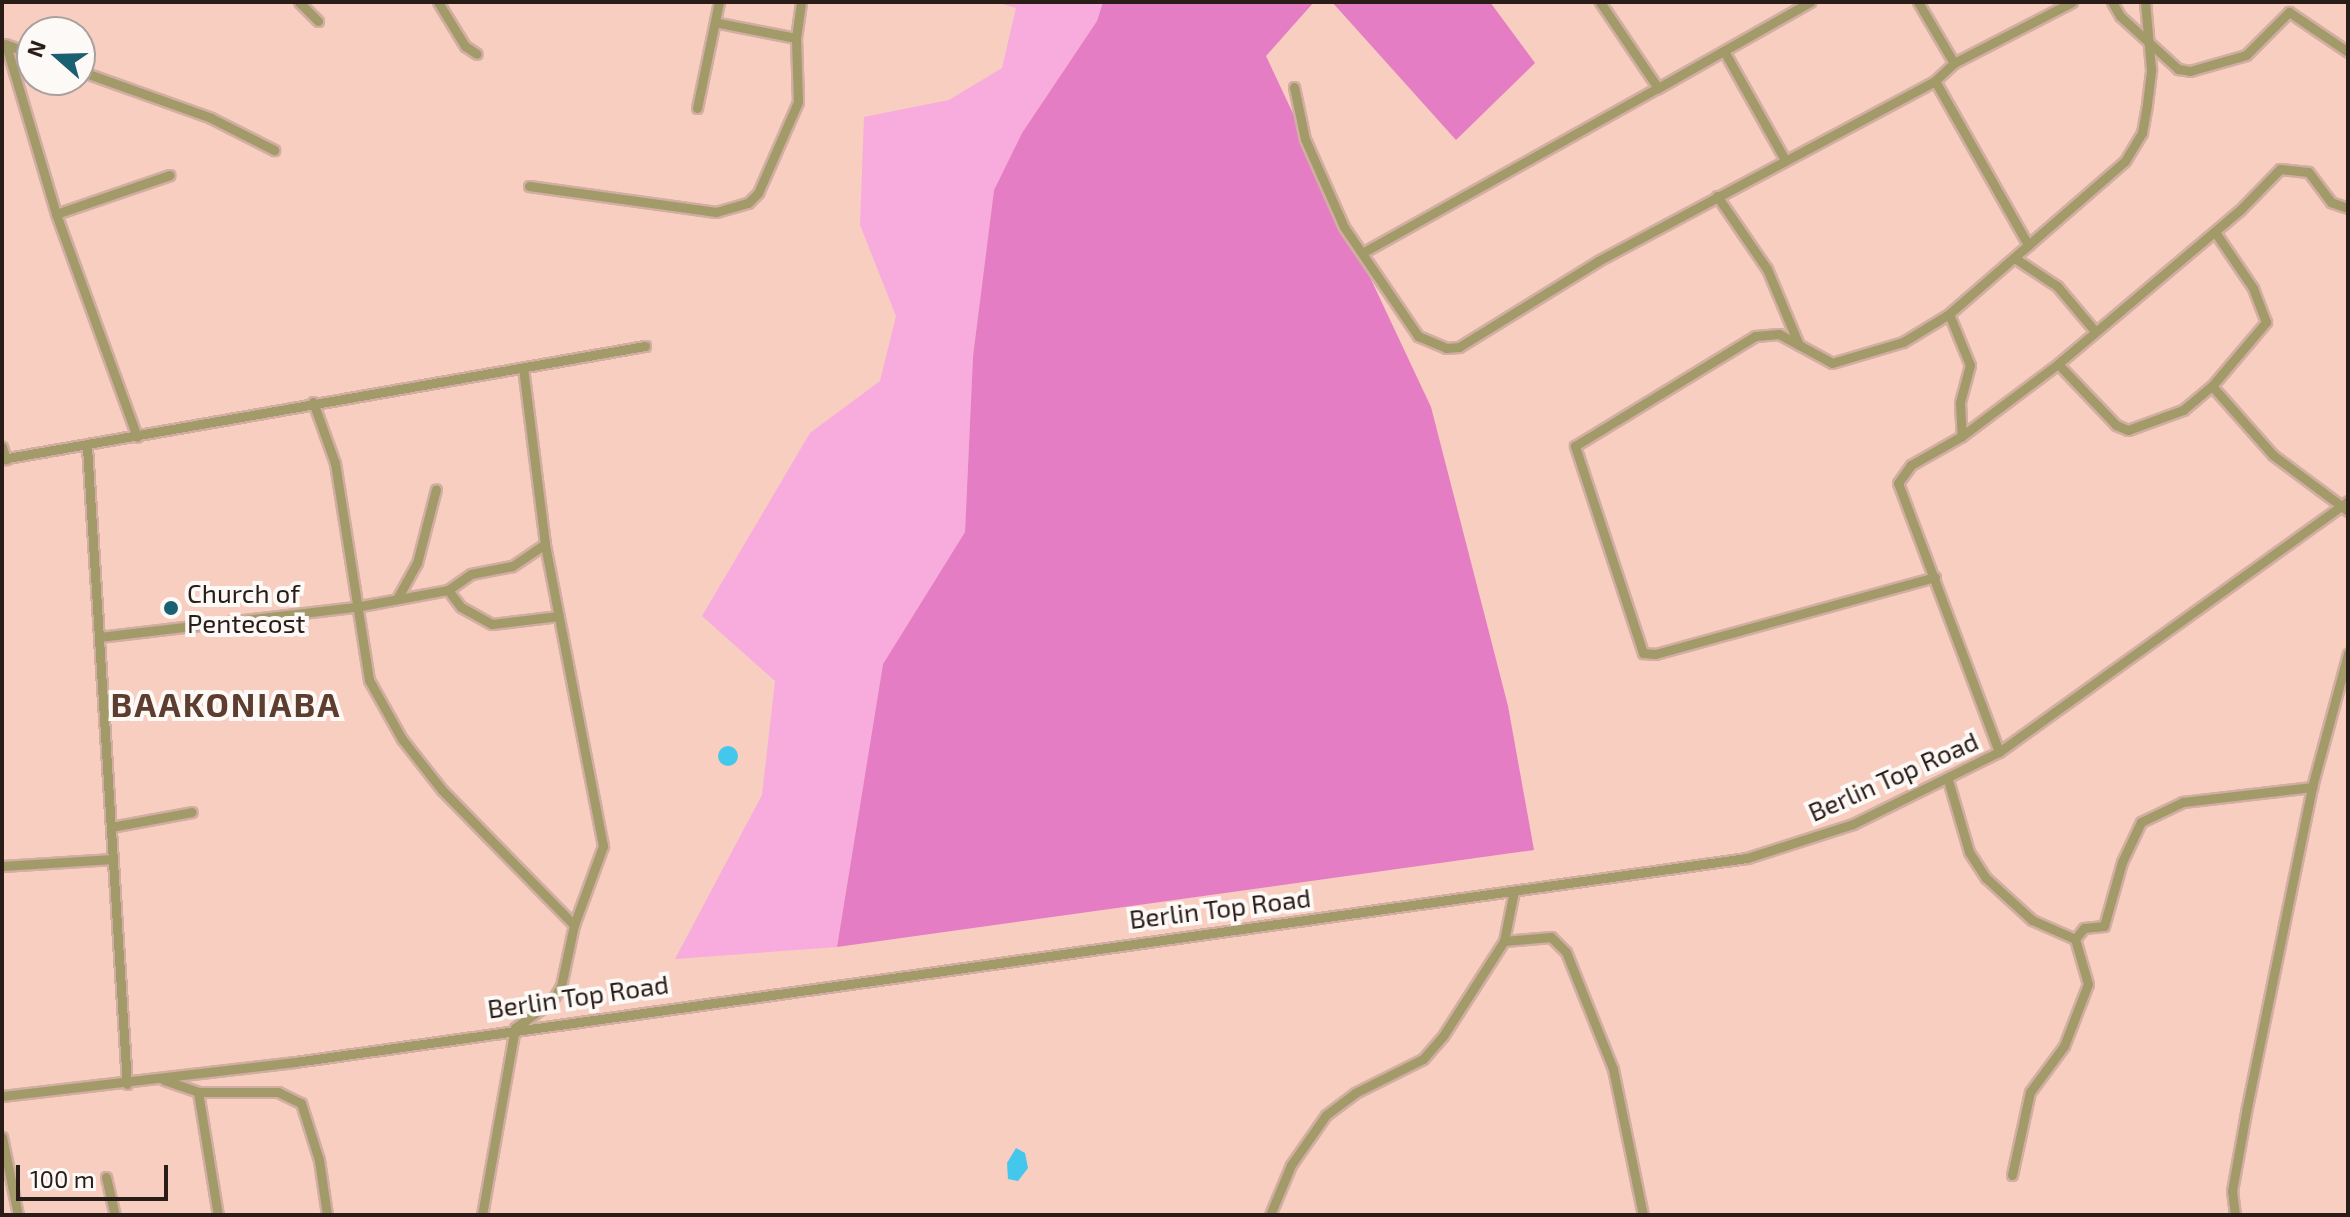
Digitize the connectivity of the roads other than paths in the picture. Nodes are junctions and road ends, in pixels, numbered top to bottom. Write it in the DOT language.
graph roads {
  1 [pos="299,2"];
  2 [pos="438,2"];
  3 [pos="719,2"];
  4 [pos="801,2"];
  5 [pos="1600,2"];
  6 [pos="1810,2"];
  7 [pos="1918,2"];
  8 [pos="2072,2"];
  9 [pos="2112,2"];
  10 [pos="2145,2"];
  11 [pos="2049,6"];
  12 [pos="318,21"];
  13 [pos="719,23"];
  14 [pos="796,38"];
  15 [pos="2149,41"];
  16 [pos="4,44"];
  17 [pos="2348,52"];
  18 [pos="1725,53"];
  19 [pos="477,54"];
  20 [pos="1954,63"];
  21 [pos="96,77"];
  22 [pos="1935,81"];
  23 [pos="1294,87"];
  24 [pos="1658,88"];
  25 [pos="697,108"];
  26 [pos="274,150"];
  27 [pos="1784,158"];
  28 [pos="170,175"];
  29 [pos="529,186"];
  30 [pos="1717,196"];
  31 [pos="2348,208"];
  32 [pos="56,214"];
  33 [pos="2215,232"];
  34 [pos="2028,245"];
  35 [pos="1364,252"];
  36 [pos="2016,259"];
  37 [pos="1949,314"];
  38 [pos="2094,330"];
  39 [pos="1799,345"];
  40 [pos="645,346"];
  41 [pos="2058,364"];
  42 [pos="523,367"];
  43 [pos="2212,386"];
  44 [pos="313,402"];
  45 [pos="1962,436"];
  46 [pos="137,437"];
  47 [pos="2,447"];
  48 [pos="87,447"];
  49 [pos="4,459"];
  50 [pos="436,489"];
  51 [pos="2346,505"];
  52 [pos="545,544"];
  53 [pos="1935,577"];
  54 [pos="448,590"];
  55 [pos="398,597"];
  56 [pos="355,607"];
  57 [pos="559,616"];
  58 [pos="99,637"];
  59 [pos="2348,654"];
  60 [pos="1999,752"];
  61 [pos="1948,780"];
  62 [pos="2312,787"];
  63 [pos="192,812"];
  64 [pos="111,827"];
  65 [pos="113,859"];
  66 [pos="2,866"];
  67 [pos="1514,891"];
  68 [pos="574,925"];
  69 [pos="2075,939"];
  70 [pos="1504,941"];
  71 [pos="515,1028"];
  72 [pos="161,1078"];
  73 [pos="127,1084"];
  74 [pos="198,1092"];
  75 [pos="2,1096"];
  76 [pos="2,1137"];
  77 [pos="2012,1175"];
  78 [pos="106,1177"];
  79 [pos="18,1215"];
  80 [pos="115,1215"];
  81 [pos="218,1215"];
  82 [pos="327,1215"];
  83 [pos="482,1215"];
  84 [pos="1270,1215"];
  85 [pos="1643,1215"];
  86 [pos="2235,1215"];
  1 -- 12 [label="street"];
  2 -- 19 [label="street"];
  3 -- 13 [label="street"];
  4 -- 14 [label="street"];
  5 -- 24 [label="street"];
  6 -- 18 [label="street"];
  7 -- 20 [label="street"];
  8 -- 11 [label="street"];
  9 -- 15 [label="street"];
  10 -- 15 [label="street"];
  11 -- 20 [label="street"];
  13 -- 14 [label="street"];
  13 -- 25 [label="street"];
  14 -- 29 [label="street"];
  15 -- 17 [label="street"];
  15 -- 34 [label="street"];
  16 -- 32 [label="street"];
  18 -- 24 [label="street"];
  18 -- 27 [label="street"];
  20 -- 22 [label="street"];
  21 -- 26 [label="street"];
  22 -- 27 [label="street"];
  22 -- 34 [label="street"];
  23 -- 35 [label="street"];
  24 -- 35 [label="street"];
  27 -- 30 [label="street"];
  28 -- 32 [label="street"];
  30 -- 35 [label="street"];
  30 -- 39 [label="street"];
  31 -- 33 [label="street"];
  32 -- 46 [label="street"];
  33 -- 38 [label="street"];
  33 -- 43 [label="street"];
  34 -- 36 [label="street"];
  36 -- 37 [label="street"];
  36 -- 38 [label="street"];
  37 -- 39 [label="street"];
  37 -- 45 [label="street"];
  38 -- 41 [label="street"];
  39 -- 53 [label="street"];
  40 -- 42 [label="street"];
  41 -- 43 [label="street"];
  41 -- 45 [label="street"];
  42 -- 44 [label="street"];
  42 -- 52 [label="street"];
  43 -- 51 [label="street"];
  44 -- 46 [label="street"];
  44 -- 56 [label="street"];
  45 -- 53 [label="street"];
  46 -- 48 [label="street"];
  47 -- 49 [label="street"];
  48 -- 49 [label="street"];
  48 -- 58 [label="street"];
  50 -- 55 [label="street"];
  51 -- 60 [label="street, Berlin Top Road"];
  52 -- 54 [label="street"];
  52 -- 57 [label="street"];
  53 -- 60 [label="street"];
  54 -- 55 [label="street"];
  54 -- 57 [label="street"];
  55 -- 56 [label="street"];
  56 -- 58 [label="street"];
  56 -- 68 [label="street"];
  57 -- 68 [label="street"];
  58 -- 64 [label="street"];
  59 -- 62 [label="street"];
  60 -- 61 [label="street, Berlin Top Road"];
  61 -- 67 [label="street, Berlin Top Road"];
  61 -- 69 [label="street"];
  62 -- 69 [label="street"];
  62 -- 86 [label="street"];
  63 -- 64 [label="street"];
  64 -- 65 [label="street"];
  65 -- 66 [label="street"];
  65 -- 73 [label="street"];
  67 -- 70 [label="street"];
  67 -- 71 [label="street, Berlin Top Road"];
  68 -- 71 [label="street"];
  69 -- 77 [label="street"];
  70 -- 84 [label="street"];
  70 -- 85 [label="street"];
  71 -- 72 [label="street, Berlin Top Road"];
  71 -- 83 [label="street"];
  72 -- 73 [label="street, Berlin Top Road"];
  72 -- 74 [label="street"];
  73 -- 75 [label="street, Berlin Top Road"];
  74 -- 81 [label="street"];
  74 -- 82 [label="street"];
  76 -- 79 [label="street"];
  78 -- 80 [label="street"];
}
